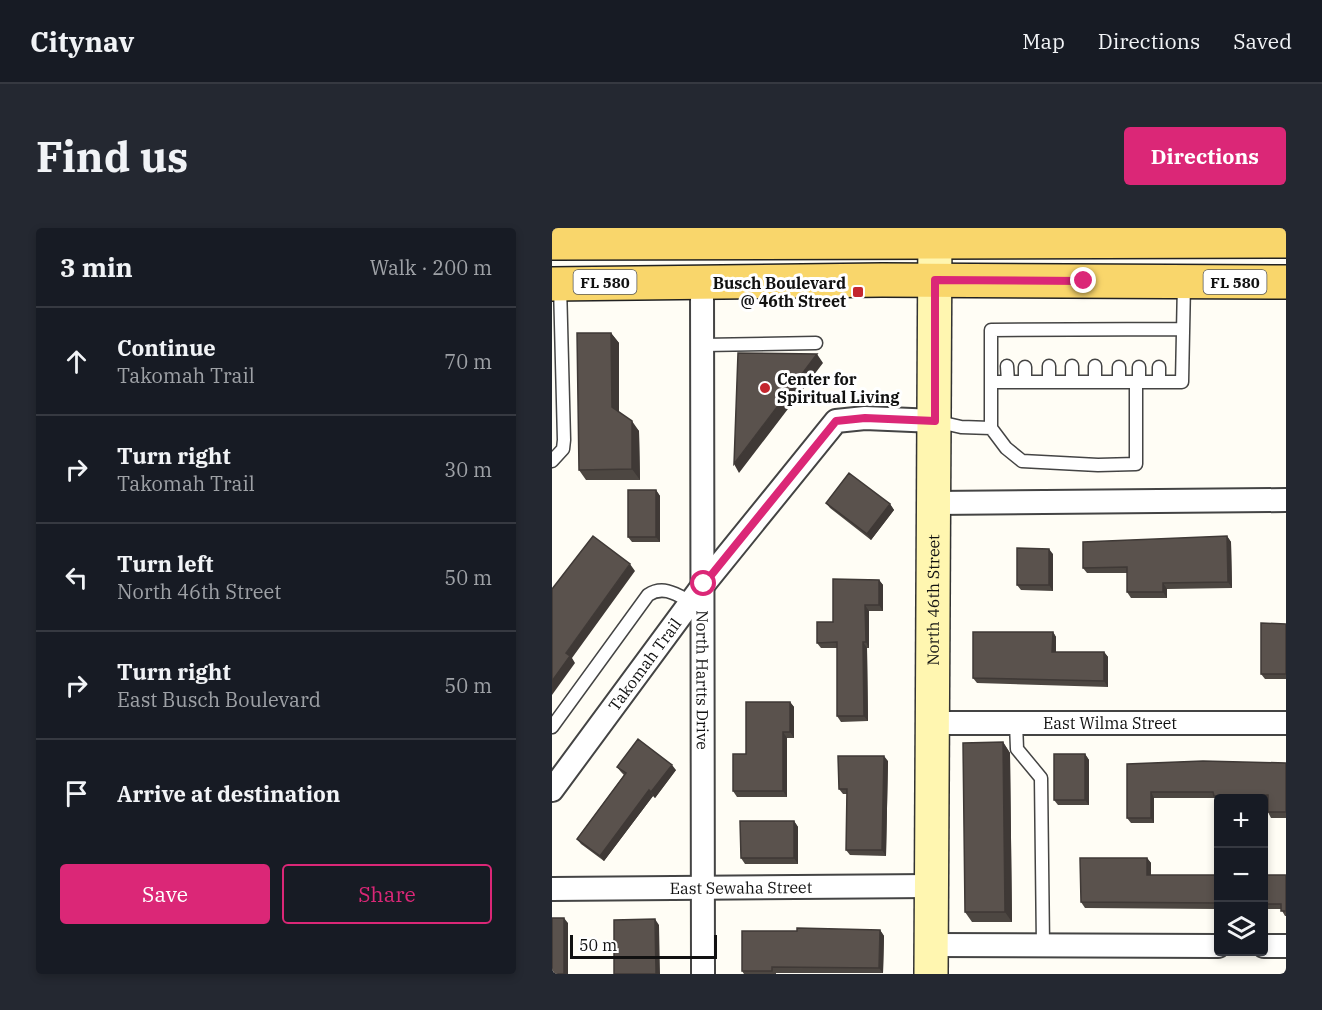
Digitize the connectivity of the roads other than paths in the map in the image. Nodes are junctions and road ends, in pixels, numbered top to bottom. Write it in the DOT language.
graph roads {
  1 [pos="792,234"];
  2 [pos="868,234"];
  3 [pos="935,234"];
  4 [pos="1195,234"];
  5 [pos="707,235"];
  6 [pos="760,235"];
  7 [pos="1284,237"];
  8 [pos="651,242"];
  9 [pos="552,243"];
  10 [pos="555,275"];
  11 [pos="702,280"];
  12 [pos="935,280"];
  13 [pos="1184,282"];
  14 [pos="1286,282"];
  15 [pos="1095,329"];
  16 [pos="1118,329"];
  17 [pos="1138,329"];
  18 [pos="1158,329"];
  19 [pos="1183,329"];
  20 [pos="1007,330"];
  21 [pos="1025,330"];
  22 [pos="1049,330"];
  23 [pos="1072,330"];
  24 [pos="816,343"];
  25 [pos="1095,343"];
  26 [pos="1118,343"];
  27 [pos="1138,343"];
  28 [pos="1158,343"];
  29 [pos="1007,344"];
  30 [pos="1025,344"];
  31 [pos="1049,344"];
  32 [pos="1072,344"];
  33 [pos="703,345"];
  34 [pos="1007,366"];
  35 [pos="1049,366"];
  36 [pos="1072,366"];
  37 [pos="1095,366"];
  38 [pos="1025,367"];
  39 [pos="1119,367"];
  40 [pos="1138,367"];
  41 [pos="1159,367"];
  42 [pos="991,382"];
  43 [pos="1008,382"];
  44 [pos="1025,382"];
  45 [pos="1049,382"];
  46 [pos="1072,382"];
  47 [pos="1095,382"];
  48 [pos="1119,382"];
  49 [pos="1137,382"];
  50 [pos="1159,382"];
  51 [pos="935,421"];
  52 [pos="991,428"];
  53 [pos="553,460"];
  54 [pos="1286,500"];
  55 [pos="935,502"];
  56 [pos="698,593"];
  57 [pos="934,723"];
  58 [pos="1016,723"];
  59 [pos="1286,723"];
  60 [pos="552,727"];
  61 [pos="552,790"];
  62 [pos="705,886"];
  63 [pos="931,886"];
  64 [pos="552,889"];
  65 [pos="1043,945"];
  66 [pos="1214,946"];
  67 [pos="1268,946"];
  68 [pos="1286,946"];
  69 [pos="931,960"];
  70 [pos="704,974"];
  1 -- 2 [label="main road"];
  1 -- 6 [label="main road"];
  2 -- 3 [label="main road"];
  3 -- 4 [label="main road"];
  3 -- 12 [label="street, North 46th Street"];
  4 -- 7 [label="main road"];
  5 -- 6 [label="main road"];
  5 -- 8 [label="main road"];
  8 -- 9 [label="main road"];
  8 -- 10 [label="main road"];
  10 -- 11 [label="main road, FL 580"];
  10 -- 53 [label="lane"];
  11 -- 12 [label="main road, FL 580"];
  11 -- 33 [label="street, North Hartts Drive"];
  12 -- 13 [label="main road, FL 580"];
  12 -- 51 [label="street, North 46th Street"];
  13 -- 14 [label="main road, FL 580"];
  13 -- 19 [label="lane"];
  15 -- 16 [label="lane"];
  15 -- 23 [label="lane"];
  15 -- 25 [label="lane"];
  16 -- 17 [label="lane"];
  16 -- 26 [label="lane"];
  17 -- 18 [label="lane"];
  17 -- 27 [label="lane"];
  18 -- 19 [label="lane"];
  18 -- 28 [label="lane"];
  19 -- 50 [label="lane"];
  20 -- 21 [label="lane"];
  20 -- 29 [label="lane"];
  20 -- 42 [label="lane"];
  21 -- 22 [label="lane"];
  21 -- 30 [label="lane"];
  22 -- 23 [label="lane"];
  22 -- 31 [label="lane"];
  23 -- 32 [label="lane"];
  24 -- 33 [label="lane"];
  33 -- 56 [label="street, North Hartts Drive"];
  34 -- 43 [label="lane"];
  35 -- 45 [label="lane"];
  36 -- 46 [label="lane"];
  37 -- 47 [label="lane"];
  38 -- 44 [label="lane"];
  39 -- 48 [label="lane"];
  40 -- 49 [label="lane"];
  41 -- 50 [label="lane"];
  42 -- 43 [label="lane"];
  42 -- 52 [label="lane"];
  43 -- 44 [label="lane"];
  44 -- 45 [label="lane"];
  45 -- 46 [label="lane"];
  46 -- 47 [label="lane"];
  47 -- 48 [label="lane"];
  48 -- 49 [label="lane"];
  49 -- 50 [label="lane"];
  49 -- 52 [label="lane"];
  51 -- 52 [label="lane"];
  51 -- 55 [label="street, North 46th Street"];
  51 -- 56 [label="street, Takomah Trail"];
  54 -- 55 [label="street"];
  55 -- 57 [label="street, North 46th Street"];
  56 -- 60 [label="lane"];
  56 -- 61 [label="street, Takomah Trail"];
  56 -- 62 [label="street, North Hartts Drive"];
  57 -- 58 [label="street, East Wilma Street"];
  57 -- 63 [label="street, North 46th Street"];
  58 -- 59 [label="street, East Wilma Street"];
  58 -- 65 [label="lane"];
  62 -- 63 [label="street, East Sewaha Street"];
  62 -- 64 [label="street, East Sewaha Street"];
  62 -- 70 [label="street, North Hartts Drive"];
  63 -- 69 [label="street, North 46th Street"];
  65 -- 66 [label="street"];
  65 -- 69 [label="street"];
  67 -- 68 [label="street"];
}
